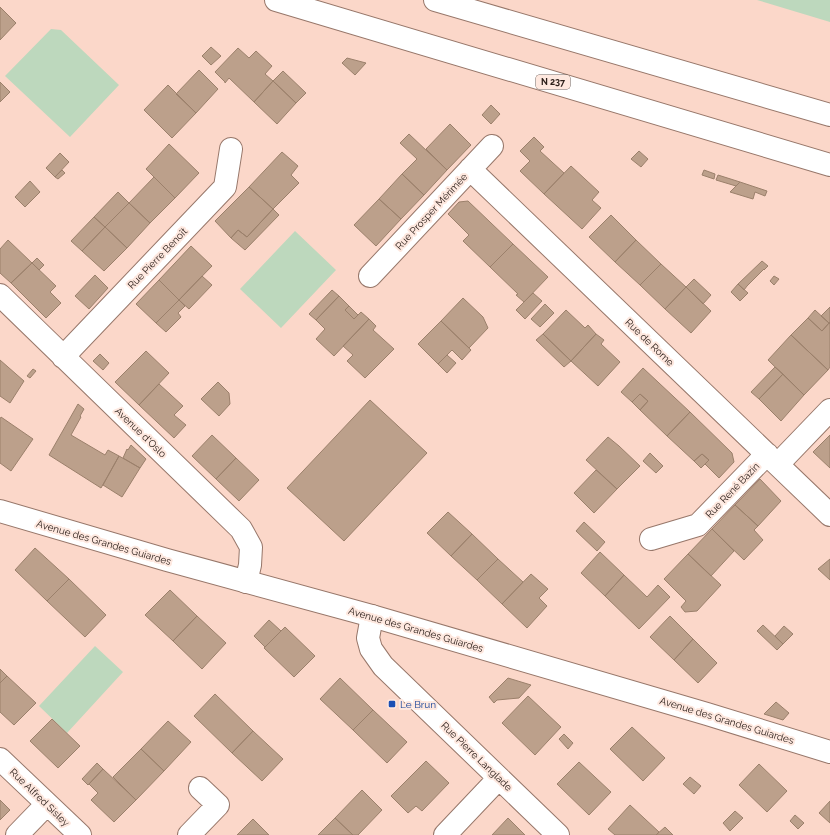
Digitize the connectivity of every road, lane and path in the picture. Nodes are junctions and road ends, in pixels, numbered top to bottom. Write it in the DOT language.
graph roads {
  1 [pos="276,0"];
  2 [pos="435,0"];
  3 [pos="492,0"];
  4 [pos="528,28"];
  5 [pos="830,115"];
  6 [pos="492,146"];
  7 [pos="231,149"];
  8 [pos="830,165"];
  9 [pos="470,169"];
  10 [pos="370,276"];
  11 [pos="0,295"];
  12 [pos="63,357"];
  13 [pos="830,410"];
  14 [pos="772,459"];
  15 [pos="0,511"];
  16 [pos="830,515"];
  17 [pos="651,539"];
  18 [pos="246,582"];
  19 [pos="372,616"];
  20 [pos="830,752"];
  21 [pos="0,759"];
  22 [pos="499,778"];
  23 [pos="200,788"];
  24 [pos="47,804"];
  25 [pos="17,835"];
  26 [pos="80,835"];
  27 [pos="188,835"];
  28 [pos="445,835"];
  29 [pos="558,835"];
  1 -- 8 [label="main road, N 237"];
  2 -- 4 [label="main road"];
  3 -- 4 [label="main road"];
  4 -- 5 [label="main road"];
  6 -- 9 [label="main road, Rue Prosper Mérimée"];
  7 -- 12 [label="main road, Rue Pierre Benoît"];
  9 -- 10 [label="main road, Rue Prosper Mérimée"];
  9 -- 14 [label="main road, Rue de Rome"];
  11 -- 12 [label="main road, Avenue d'Oslo"];
  12 -- 18 [label="main road, Avenue d'Oslo"];
  13 -- 14 [label="main road, Rue René Bazin"];
  14 -- 16 [label="main road, Rue de Rome"];
  14 -- 17 [label="main road, Rue René Bazin"];
  15 -- 18 [label="main road, Avenue des Grandes Guiardes"];
  18 -- 19 [label="main road, Avenue des Grandes Guiardes"];
  19 -- 20 [label="main road, Avenue des Grandes Guiardes"];
  19 -- 22 [label="main road, Rue Pierre Langlade"];
  21 -- 24 [label="main road, Rue Alfred Sisley"];
  22 -- 28 [label="main road"];
  22 -- 29 [label="main road, Rue Pierre Langlade"];
  23 -- 27 [label="main road"];
  24 -- 25 [label="main road"];
  24 -- 26 [label="main road, Rue Alfred Sisley"];
}
